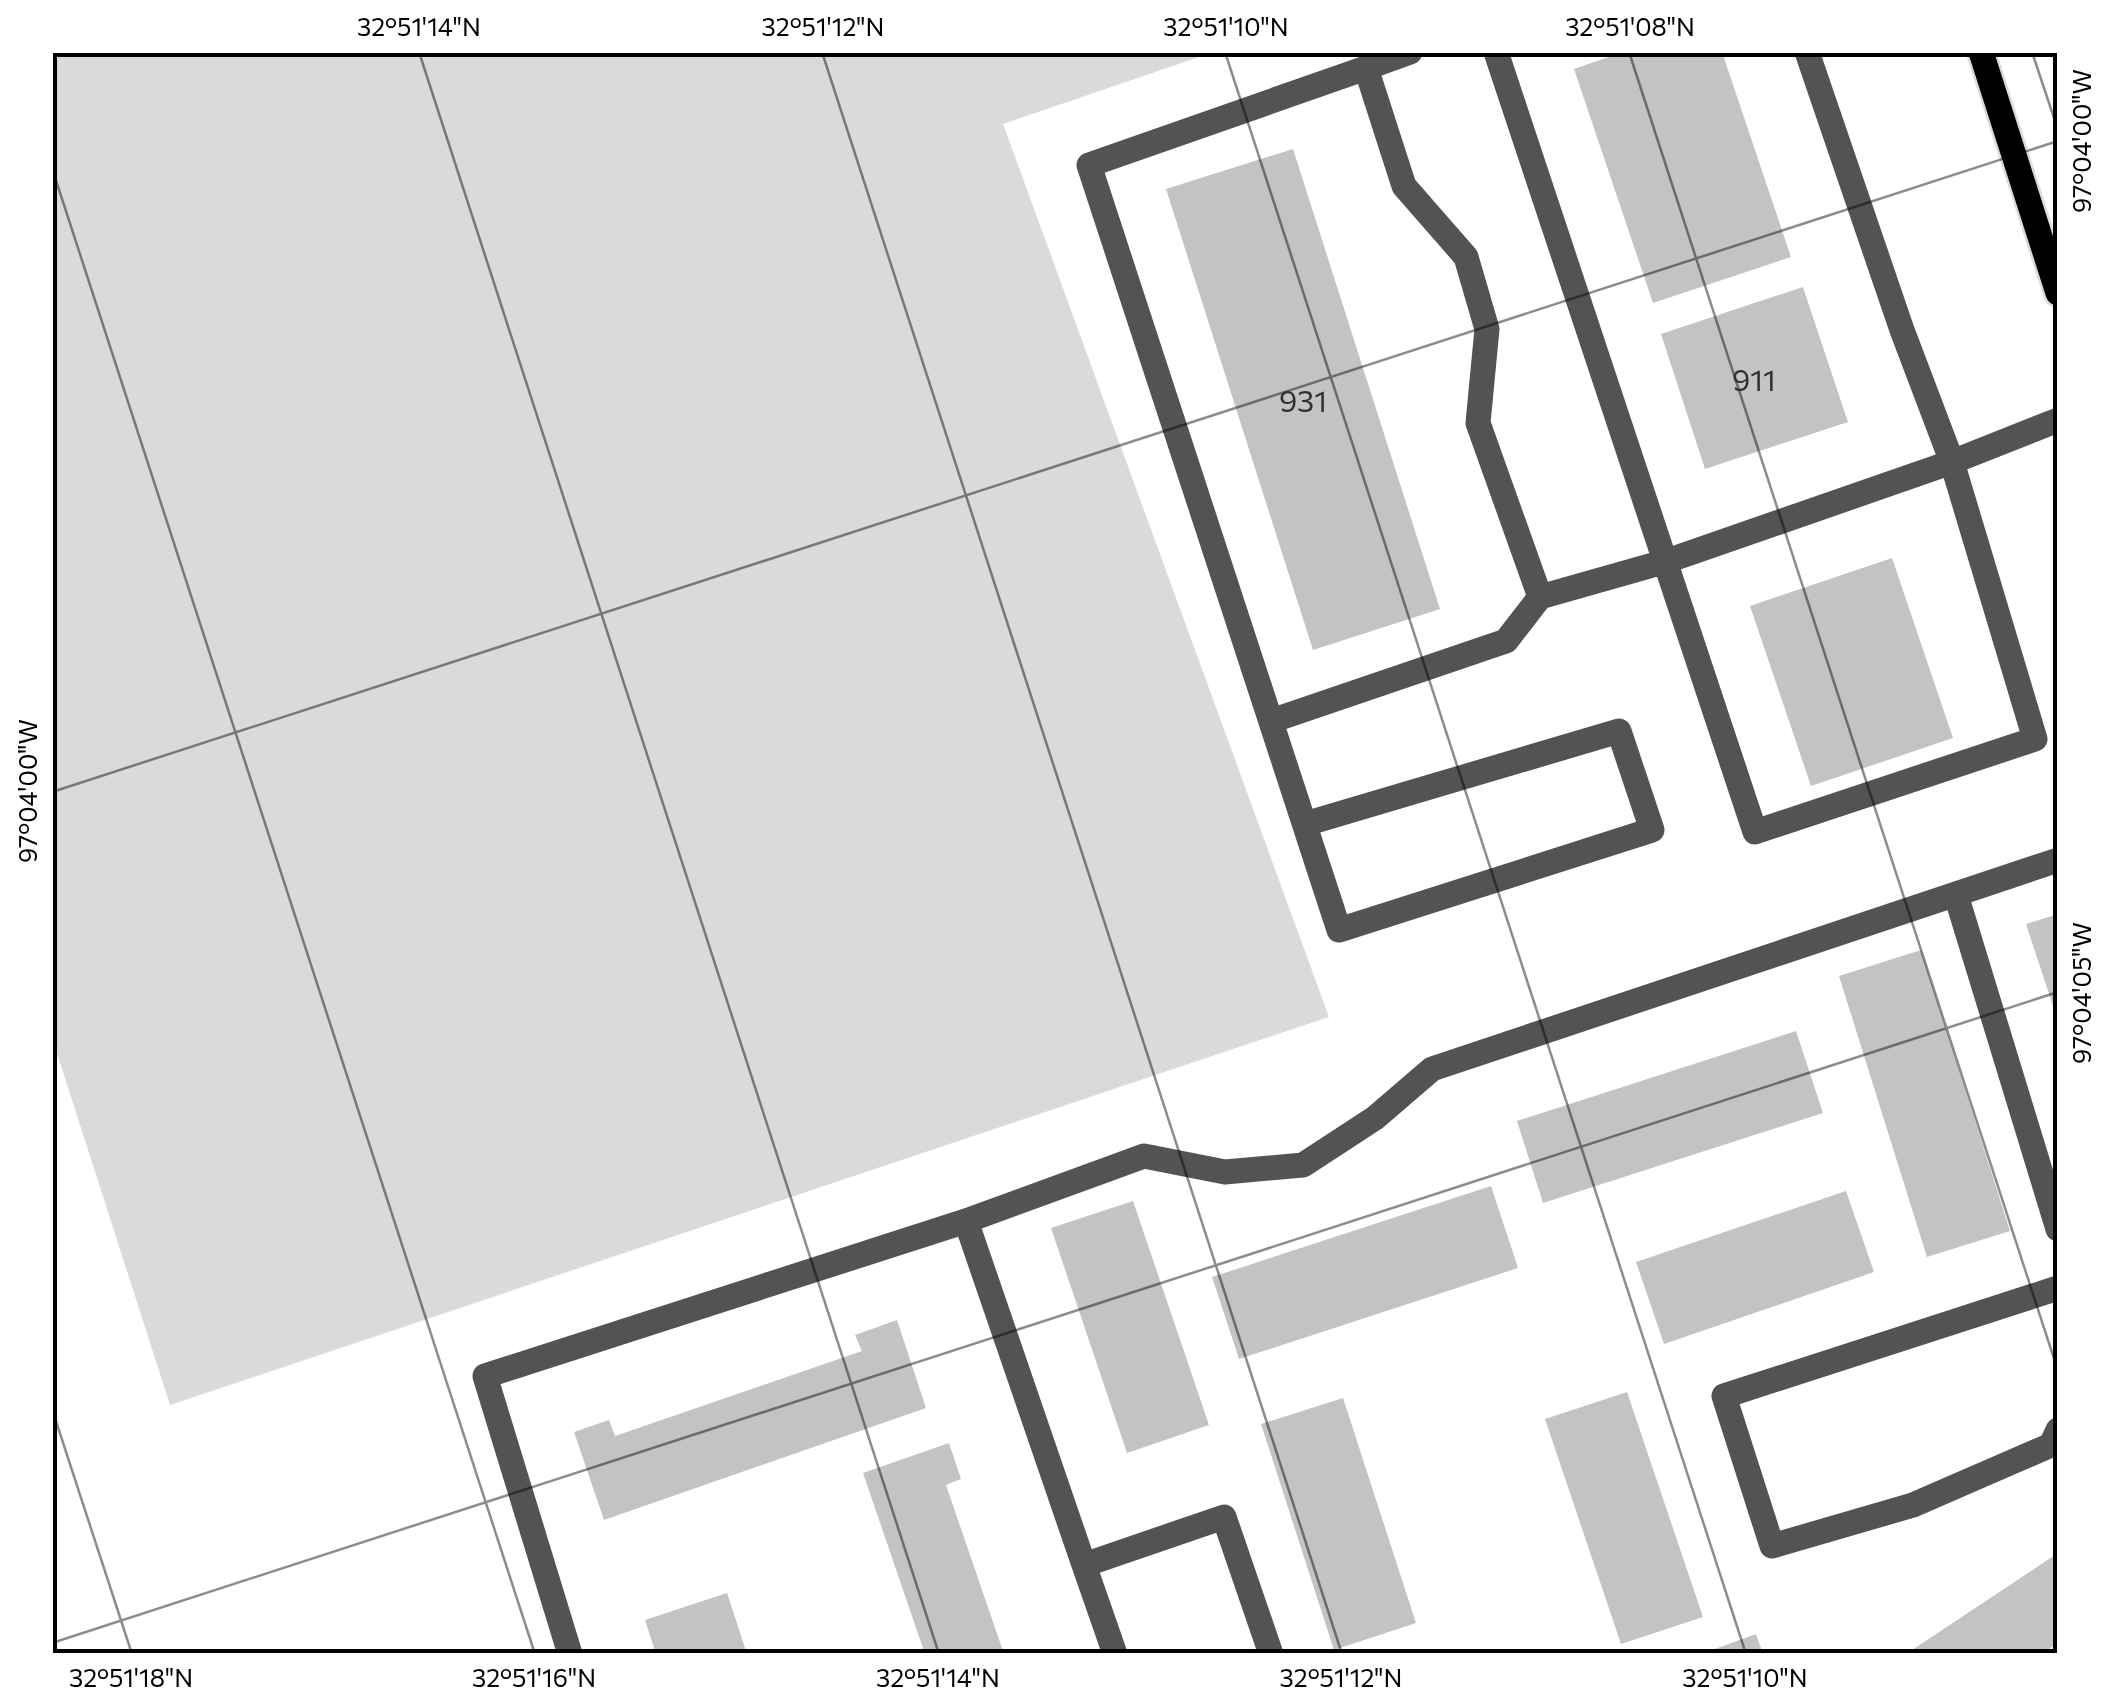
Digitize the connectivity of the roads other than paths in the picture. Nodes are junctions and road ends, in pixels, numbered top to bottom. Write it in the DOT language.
graph roads {
  1 [pos="1410,52"];
  2 [pos="1496,52"];
  3 [pos="1807,52"];
  4 [pos="1980,52"];
  5 [pos="1366,68"];
  6 [pos="2058,293"];
  7 [pos="2058,420"];
  8 [pos="1952,462"];
  9 [pos="1667,561"];
  10 [pos="1540,597"];
  11 [pos="1271,721"];
  12 [pos="1304,824"];
  13 [pos="2058,860"];
  14 [pos="1956,895"];
  15 [pos="966,1220"];
  16 [pos="2058,1229"];
  17 [pos="2058,1288"];
  18 [pos="2058,1430"];
  19 [pos="1084,1565"];
  20 [pos="570,1654"];
  21 [pos="1114,1654"];
  22 [pos="1271,1654"];
  1 -- 5 [label="lane"];
  2 -- 9 [label="lane"];
  3 -- 8 [label="lane"];
  4 -- 6 [label="main road"];
  5 -- 10 [label="lane"];
  5 -- 11 [label="lane"];
  7 -- 8 [label="lane"];
  8 -- 9 [label="lane"];
  8 -- 9 [label="lane"];
  9 -- 10 [label="lane"];
  10 -- 11 [label="lane"];
  11 -- 12 [label="lane"];
  12 -- 12 [label="lane"];
  13 -- 14 [label="lane"];
  14 -- 15 [label="lane"];
  14 -- 16 [label="lane"];
  15 -- 19 [label="lane"];
  15 -- 20 [label="lane"];
  17 -- 18 [label="lane"];
  19 -- 21 [label="lane"];
  19 -- 22 [label="lane"];
}
